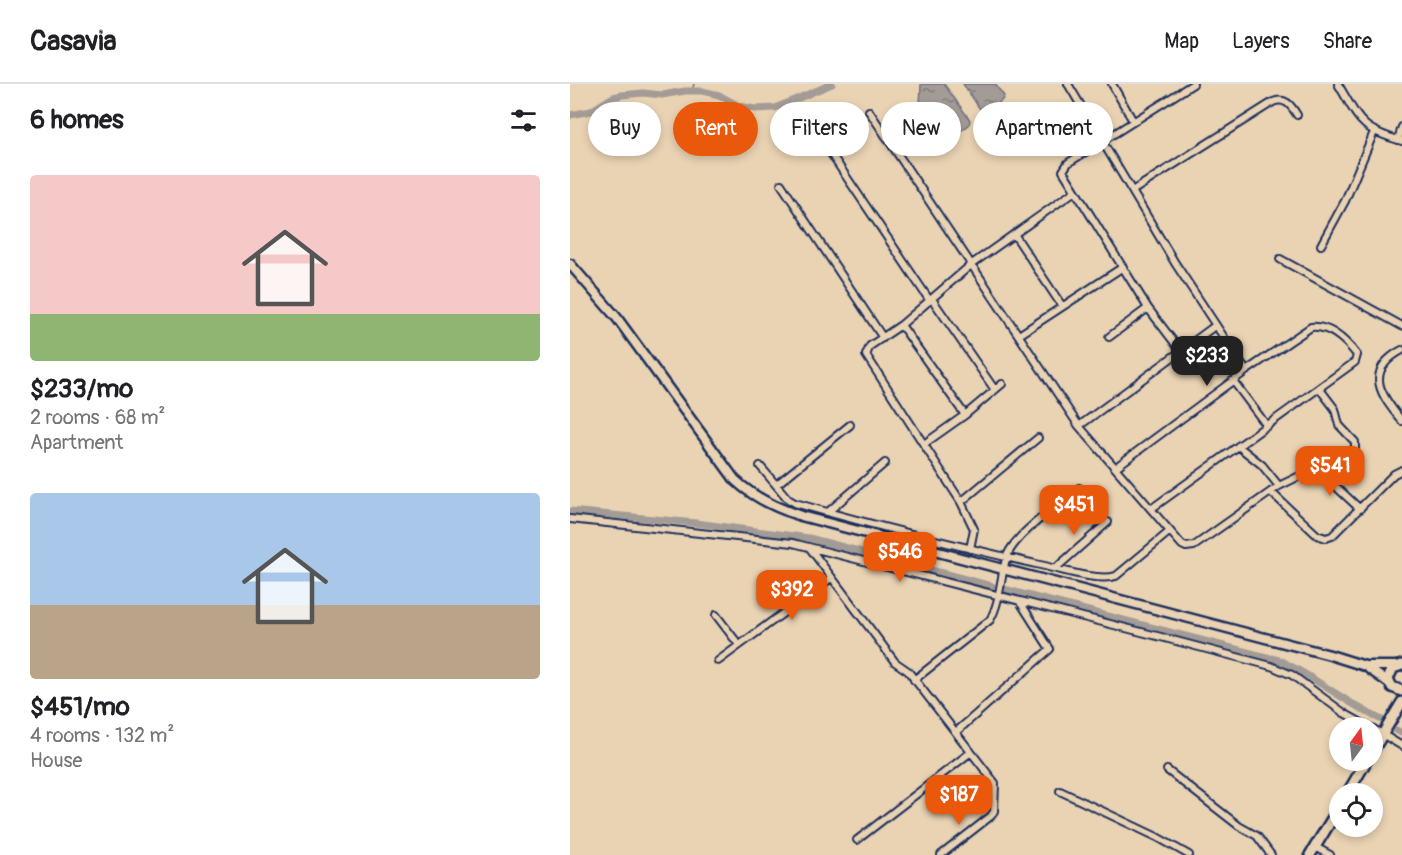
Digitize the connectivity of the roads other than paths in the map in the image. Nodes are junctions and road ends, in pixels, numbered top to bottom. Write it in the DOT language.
graph roads {
  1 [pos="1068,84"];
  2 [pos="1112,84"];
  3 [pos="1193,84"];
  4 [pos="1338,84"];
  5 [pos="1078,102"];
  6 [pos="869,111"];
  7 [pos="1297,115"];
  8 [pos="1133,121"];
  9 [pos="1402,127"];
  10 [pos="1374,132"];
  11 [pos="1113,134"];
  12 [pos="1400,140"];
  13 [pos="833,156"];
  14 [pos="1078,156"];
  15 [pos="1110,156"];
  16 [pos="781,184"];
  17 [pos="1075,191"];
  18 [pos="1132,191"];
  19 [pos="1014,234"];
  20 [pos="1321,245"];
  21 [pos="1280,259"];
  22 [pos="570,264"];
  23 [pos="972,264"];
  24 [pos="1123,267"];
  25 [pos="931,300"];
  26 [pos="1062,306"];
  27 [pos="1148,308"];
  28 [pos="901,325"];
  29 [pos="1216,325"];
  30 [pos="1402,326"];
  31 [pos="1019,335"];
  32 [pos="1108,337"];
  33 [pos="883,338"];
  34 [pos="1180,350"];
  35 [pos="1402,350"];
  36 [pos="1246,371"];
  37 [pos="1234,382"];
  38 [pos="1002,384"];
  39 [pos="1319,388"];
  40 [pos="995,390"];
  41 [pos="965,415"];
  42 [pos="1402,421"];
  43 [pos="850,425"];
  44 [pos="1079,426"];
  45 [pos="1267,426"];
  46 [pos="1038,438"];
  47 [pos="924,444"];
  48 [pos="1238,446"];
  49 [pos="885,463"];
  50 [pos="760,466"];
  51 [pos="1116,467"];
  52 [pos="1316,468"];
  53 [pos="1402,470"];
  54 [pos="776,485"];
  55 [pos="1279,486"];
  56 [pos="1079,488"];
  57 [pos="1271,492"];
  58 [pos="961,502"];
  59 [pos="1151,508"];
  60 [pos="1360,509"];
  61 [pos="828,512"];
  62 [pos="570,519"];
  63 [pos="1108,522"];
  64 [pos="1169,532"];
  65 [pos="809,547"];
  66 [pos="970,549"];
  67 [pos="1007,557"];
  68 [pos="1056,568"];
  69 [pos="1004,569"];
  70 [pos="831,578"];
  71 [pos="998,596"];
  72 [pos="1020,602"];
  73 [pos="716,615"];
  74 [pos="739,645"];
  75 [pos="718,661"];
  76 [pos="1400,665"];
  77 [pos="1365,666"];
  78 [pos="914,680"];
  79 [pos="1390,685"];
  80 [pos="1402,691"];
  81 [pos="1402,702"];
  82 [pos="1395,714"];
  83 [pos="1353,717"];
  84 [pos="956,732"];
  85 [pos="1383,734"];
  86 [pos="1402,746"];
  87 [pos="971,752"];
  88 [pos="1167,770"];
  89 [pos="1060,791"];
  90 [pos="1329,824"];
  91 [pos="857,840"];
  92 [pos="1312,851"];
  93 [pos="941,855"];
  94 [pos="1189,855"];
  95 [pos="1271,855"];
  96 [pos="1330,855"];
  1 -- 5 [label="street"];
  2 -- 8 [label="street"];
  3 -- 8 [label="street"];
  4 -- 10 [label="street"];
  6 -- 23 [label="street"];
  7 -- 18 [label="street"];
  8 -- 11 [label="street"];
  9 -- 12 [label="street"];
  10 -- 12 [label="street"];
  10 -- 20 [label="street"];
  13 -- 25 [label="street"];
  14 -- 17 [label="street"];
  15 -- 18 [label="street"];
  16 -- 33 [label="street"];
  17 -- 19 [label="street"];
  17 -- 24 [label="street"];
  18 -- 29 [label="street"];
  19 -- 23 [label="street"];
  19 -- 26 [label="street"];
  21 -- 30 [label="street"];
  22 -- 69 [label="main road"];
  23 -- 25 [label="street"];
  23 -- 31 [label="street"];
  24 -- 26 [label="street"];
  24 -- 27 [label="street"];
  25 -- 28 [label="street"];
  25 -- 40 [label="street"];
  26 -- 31 [label="street"];
  27 -- 32 [label="street"];
  27 -- 34 [label="street"];
  28 -- 33 [label="street"];
  28 -- 41 [label="street"];
  29 -- 34 [label="street"];
  29 -- 36 [label="street"];
  31 -- 44 [label="street"];
  33 -- 47 [label="street"];
  34 -- 44 [label="street"];
  35 -- 42 [label="street"];
  36 -- 37 [label="street"];
  36 -- 39 [label="street"];
  37 -- 45 [label="street"];
  37 -- 51 [label="street"];
  38 -- 40 [label="street"];
  39 -- 45 [label="street"];
  39 -- 52 [label="street"];
  40 -- 41 [label="street"];
  41 -- 47 [label="street"];
  43 -- 54 [label="street"];
  44 -- 51 [label="street"];
  45 -- 48 [label="street"];
  46 -- 58 [label="street"];
  47 -- 58 [label="street"];
  48 -- 55 [label="street"];
  48 -- 59 [label="street"];
  49 -- 61 [label="street"];
  50 -- 54 [label="street"];
  51 -- 59 [label="street"];
  52 -- 55 [label="street"];
  52 -- 60 [label="street"];
  53 -- 60 [label="street"];
  54 -- 61 [label="street"];
  55 -- 57 [label="street"];
  56 -- 67 [label="street"];
  57 -- 60 [label="street"];
  57 -- 64 [label="street"];
  58 -- 66 [label="street"];
  59 -- 64 [label="street"];
  61 -- 66 [label="street"];
  62 -- 65 [label="street"];
  63 -- 68 [label="street"];
  64 -- 68 [label="street"];
  65 -- 70 [label="street"];
  65 -- 71 [label="street"];
  66 -- 67 [label="street"];
  67 -- 68 [label="street"];
  67 -- 69 [label="street"];
  69 -- 71 [label="street"];
  69 -- 77 [label="main road"];
  70 -- 74 [label="street"];
  70 -- 78 [label="street"];
  71 -- 72 [label="street"];
  71 -- 78 [label="street"];
  72 -- 83 [label="street"];
  72 -- 84 [label="street"];
  73 -- 74 [label="street"];
  74 -- 75 [label="street"];
  76 -- 77 [label="main road"];
  76 -- 79 [label="main road"];
  77 -- 79 [label="main road"];
  78 -- 84 [label="street"];
  79 -- 80 [label="main road"];
  79 -- 82 [label="main road"];
  81 -- 82 [label="main road"];
  82 -- 85 [label="main road"];
  84 -- 87 [label="street"];
  85 -- 86 [label="street"];
  87 -- 91 [label="street"];
  87 -- 93 [label="street"];
  88 -- 95 [label="street"];
  89 -- 94 [label="street"];
  90 -- 92 [label="main road"];
  92 -- 96 [label="street"];
}
